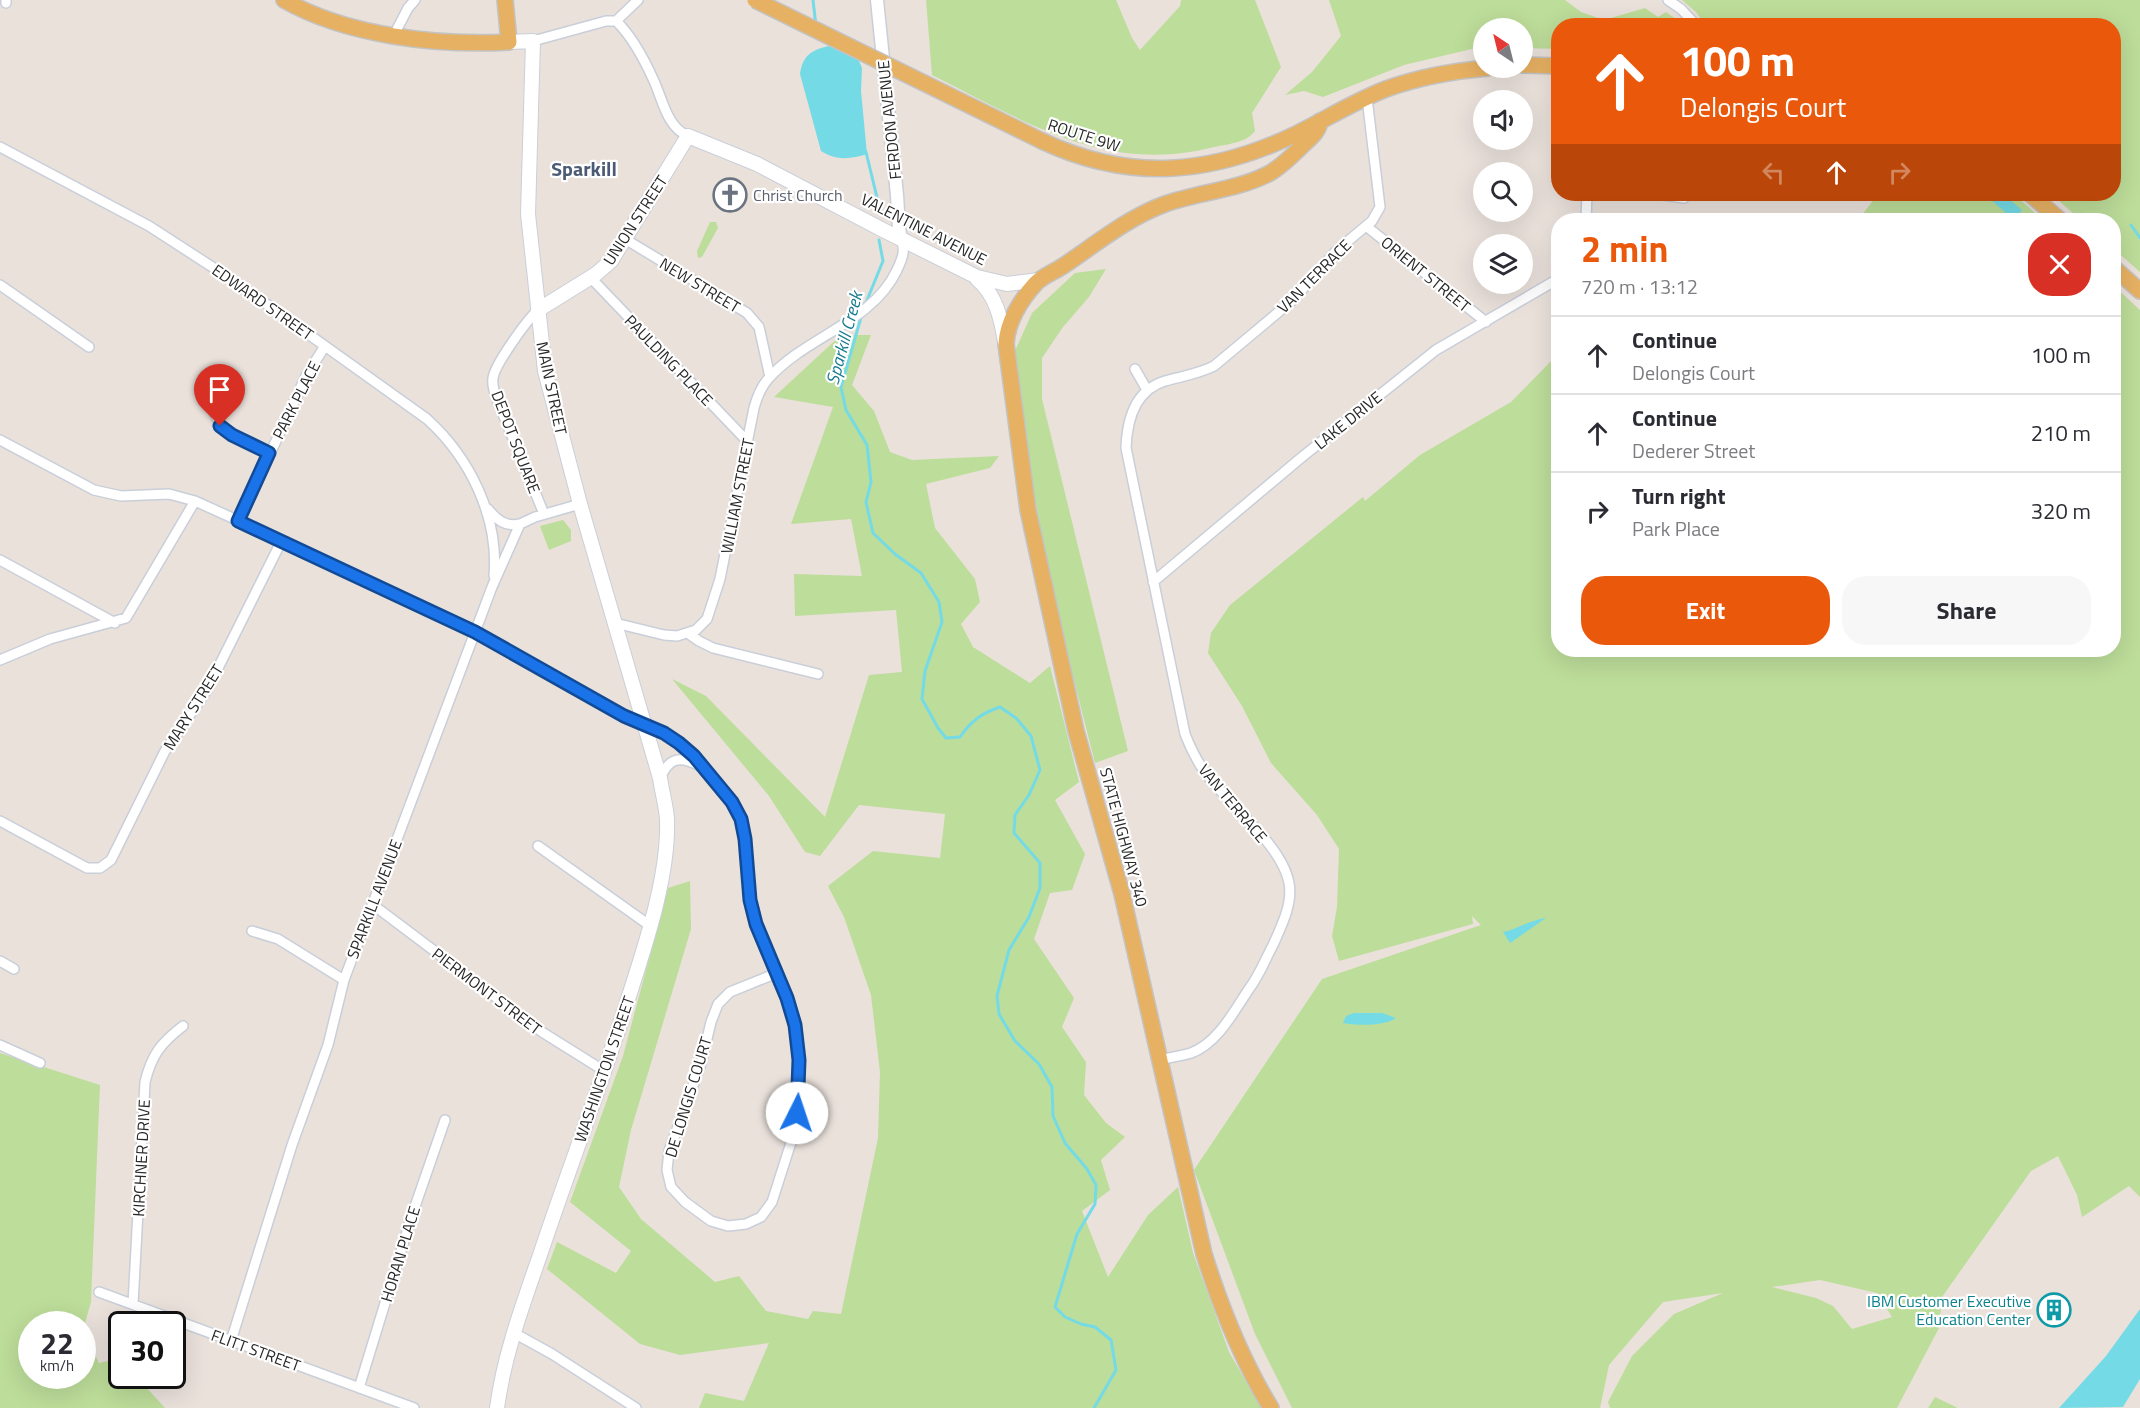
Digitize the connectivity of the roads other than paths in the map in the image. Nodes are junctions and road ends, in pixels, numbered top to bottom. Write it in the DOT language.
graph roads {
  1 [pos="284,0"];
  2 [pos="415,0"];
  3 [pos="505,0"];
  4 [pos="638,0"];
  5 [pos="755,0"];
  6 [pos="877,0"];
  7 [pos="1668,0"];
  8 [pos="1689,18"];
  9 [pos="616,21"];
  10 [pos="394,35"];
  11 [pos="533,41"];
  12 [pos="509,42"];
  13 [pos="1533,65"];
  14 [pos="1551,66"];
  15 [pos="1473,70"];
  16 [pos="1367,98"];
  17 [pos="1320,121"];
  18 [pos="688,136"];
  19 [pos="0,147"];
  20 [pos="2038,201"];
  21 [pos="2052,213"];
  22 [pos="1366,226"];
  23 [pos="901,239"];
  24 [pos="625,240"];
  25 [pos="968,273"];
  26 [pos="2121,274"];
  27 [pos="591,278"];
  28 [pos="1039,280"];
  29 [pos="1551,283"];
  30 [pos="0,285"];
  31 [pos="2140,291"];
  32 [pos="538,310"];
  33 [pos="1486,322"];
  34 [pos="325,346"];
  35 [pos="89,347"];
  36 [pos="1006,349"];
  37 [pos="1135,369"];
  38 [pos="771,377"];
  39 [pos="205,388"];
  40 [pos="1148,390"];
  41 [pos="0,440"];
  42 [pos="748,442"];
  43 [pos="269,453"];
  44 [pos="195,501"];
  45 [pos="485,504"];
  46 [pos="580,504"];
  47 [pos="544,514"];
  48 [pos="238,521"];
  49 [pos="520,524"];
  50 [pos="281,542"];
  51 [pos="0,560"];
  52 [pos="1153,582"];
  53 [pos="492,587"];
  54 [pos="114,623"];
  55 [pos="615,623"];
  56 [pos="475,632"];
  57 [pos="689,634"];
  58 [pos="0,660"];
  59 [pos="819,674"];
  60 [pos="644,724"];
  61 [pos="704,768"];
  62 [pos="660,778"];
  63 [pos="0,821"];
  64 [pos="538,846"];
  65 [pos="372,904"];
  66 [pos="650,926"];
  67 [pos="252,931"];
  68 [pos="0,961"];
  69 [pos="14,969"];
  70 [pos="777,973"];
  71 [pos="344,980"];
  72 [pos="183,1026"];
  73 [pos="0,1045"];
  74 [pos="1160,1060"];
  75 [pos="40,1063"];
  76 [pos="606,1072"];
  77 [pos="445,1120"];
  78 [pos="99,1292"];
  79 [pos="133,1305"];
  80 [pos="514,1333"];
  81 [pos="231,1341"];
  82 [pos="359,1389"];
  83 [pos="414,1408"];
  84 [pos="497,1408"];
  85 [pos="636,1408"];
  86 [pos="1271,1408"];
  1 -- 10 [label="main road"];
  2 -- 10 [label="street"];
  3 -- 12 [label="main road"];
  4 -- 9 [label="street"];
  5 -- 17 [label="main road, ROUTE 9W, bridge"];
  6 -- 23 [label="street, FERDON AVENUE"];
  7 -- 8 [label="street"];
  9 -- 11 [label="street"];
  9 -- 18 [label="street, VALENTINE AVENUE"];
  10 -- 12 [label="main road"];
  11 -- 12 [label="main road"];
  11 -- 32 [label="main road, MAIN STREET"];
  13 -- 14 [label="main road"];
  15 -- 16 [label="main road, ROUTE 9W"];
  16 -- 17 [label="main road, ROUTE 9W"];
  16 -- 22 [label="street, VAN TERRACE"];
  17 -- 28 [label="main road, VALENTINE AVENUE"];
  18 -- 23 [label="main road, VALENTINE AVENUE"];
  18 -- 24 [label="main road, UNION STREET"];
  19 -- 34 [label="street, EDWARD STREET"];
  20 -- 21 [label="main road"];
  22 -- 33 [label="street, ORIENT STREET"];
  22 -- 40 [label="street, VAN TERRACE"];
  23 -- 25 [label="main road, VALENTINE AVENUE"];
  23 -- 38 [label="street, WILLIAM STREET"];
  24 -- 27 [label="main road, UNION STREET"];
  24 -- 38 [label="street, NEW STREET"];
  25 -- 28 [label="main road, VALENTINE AVENUE"];
  25 -- 36 [label="main road, STATE HIGHWAY 340"];
  26 -- 31 [label="main road"];
  27 -- 32 [label="main road, UNION STREET"];
  27 -- 42 [label="street, PAULDING PLACE"];
  28 -- 36 [label="main road"];
  29 -- 33 [label="street, LAKE DRIVE"];
  30 -- 35 [label="street"];
  32 -- 46 [label="main road, MAIN STREET"];
  32 -- 47 [label="street, DEPOT SQUARE"];
  33 -- 52 [label="street, LAKE DRIVE"];
  34 -- 43 [label="street, PARK PLACE"];
  34 -- 45 [label="street, EDWARD STREET"];
  36 -- 74 [label="main road, STATE HIGHWAY 340"];
  37 -- 40 [label="street"];
  38 -- 42 [label="street, WILLIAM STREET"];
  39 -- 43 [label="street"];
  40 -- 52 [label="street, VAN TERRACE"];
  41 -- 44 [label="street, DE LONGIS COURT"];
  42 -- 57 [label="street, WILLIAM STREET"];
  43 -- 48 [label="street, PARK PLACE"];
  44 -- 48 [label="street, DE LONGIS COURT"];
  44 -- 54 [label="street"];
  45 -- 49 [label="street"];
  45 -- 53 [label="street"];
  46 -- 47 [label="street"];
  46 -- 55 [label="main road, MAIN STREET"];
  47 -- 49 [label="street"];
  48 -- 50 [label="street, DE LONGIS COURT"];
  49 -- 53 [label="street, SPARKILL AVENUE"];
  50 -- 56 [label="street, DE LONGIS COURT"];
  50 -- 63 [label="street, MARY STREET"];
  51 -- 54 [label="street"];
  52 -- 74 [label="street, VAN TERRACE"];
  53 -- 56 [label="street, SPARKILL AVENUE"];
  54 -- 58 [label="street"];
  55 -- 57 [label="street"];
  55 -- 60 [label="main road, MAIN STREET"];
  56 -- 60 [label="street, DE LONGIS COURT"];
  56 -- 65 [label="street, SPARKILL AVENUE"];
  57 -- 59 [label="street"];
  60 -- 61 [label="street, DE LONGIS COURT"];
  60 -- 62 [label="main road, WASHINGTON STREET"];
  61 -- 62 [label="street"];
  61 -- 70 [label="street, DE LONGIS COURT"];
  62 -- 66 [label="main road, WASHINGTON STREET"];
  64 -- 66 [label="street"];
  65 -- 71 [label="street, SPARKILL AVENUE"];
  65 -- 76 [label="street, PIERMONT STREET"];
  66 -- 76 [label="main road, WASHINGTON STREET"];
  67 -- 71 [label="street"];
  68 -- 69 [label="street"];
  70 -- 70 [label="street, DE LONGIS COURT"];
  71 -- 81 [label="street, SPARKILL AVENUE"];
  72 -- 79 [label="street, KIRCHNER DRIVE"];
  73 -- 75 [label="street"];
  74 -- 86 [label="main road, STATE HIGHWAY 340"];
  76 -- 80 [label="main road, WASHINGTON STREET"];
  77 -- 82 [label="street, HORAN PLACE"];
  78 -- 79 [label="street, FLITT STREET"];
  79 -- 81 [label="street, FLITT STREET"];
  80 -- 84 [label="main road, WASHINGTON STREET"];
  80 -- 85 [label="street"];
  81 -- 82 [label="street, FLITT STREET"];
  82 -- 83 [label="street, FLITT STREET"];
}
